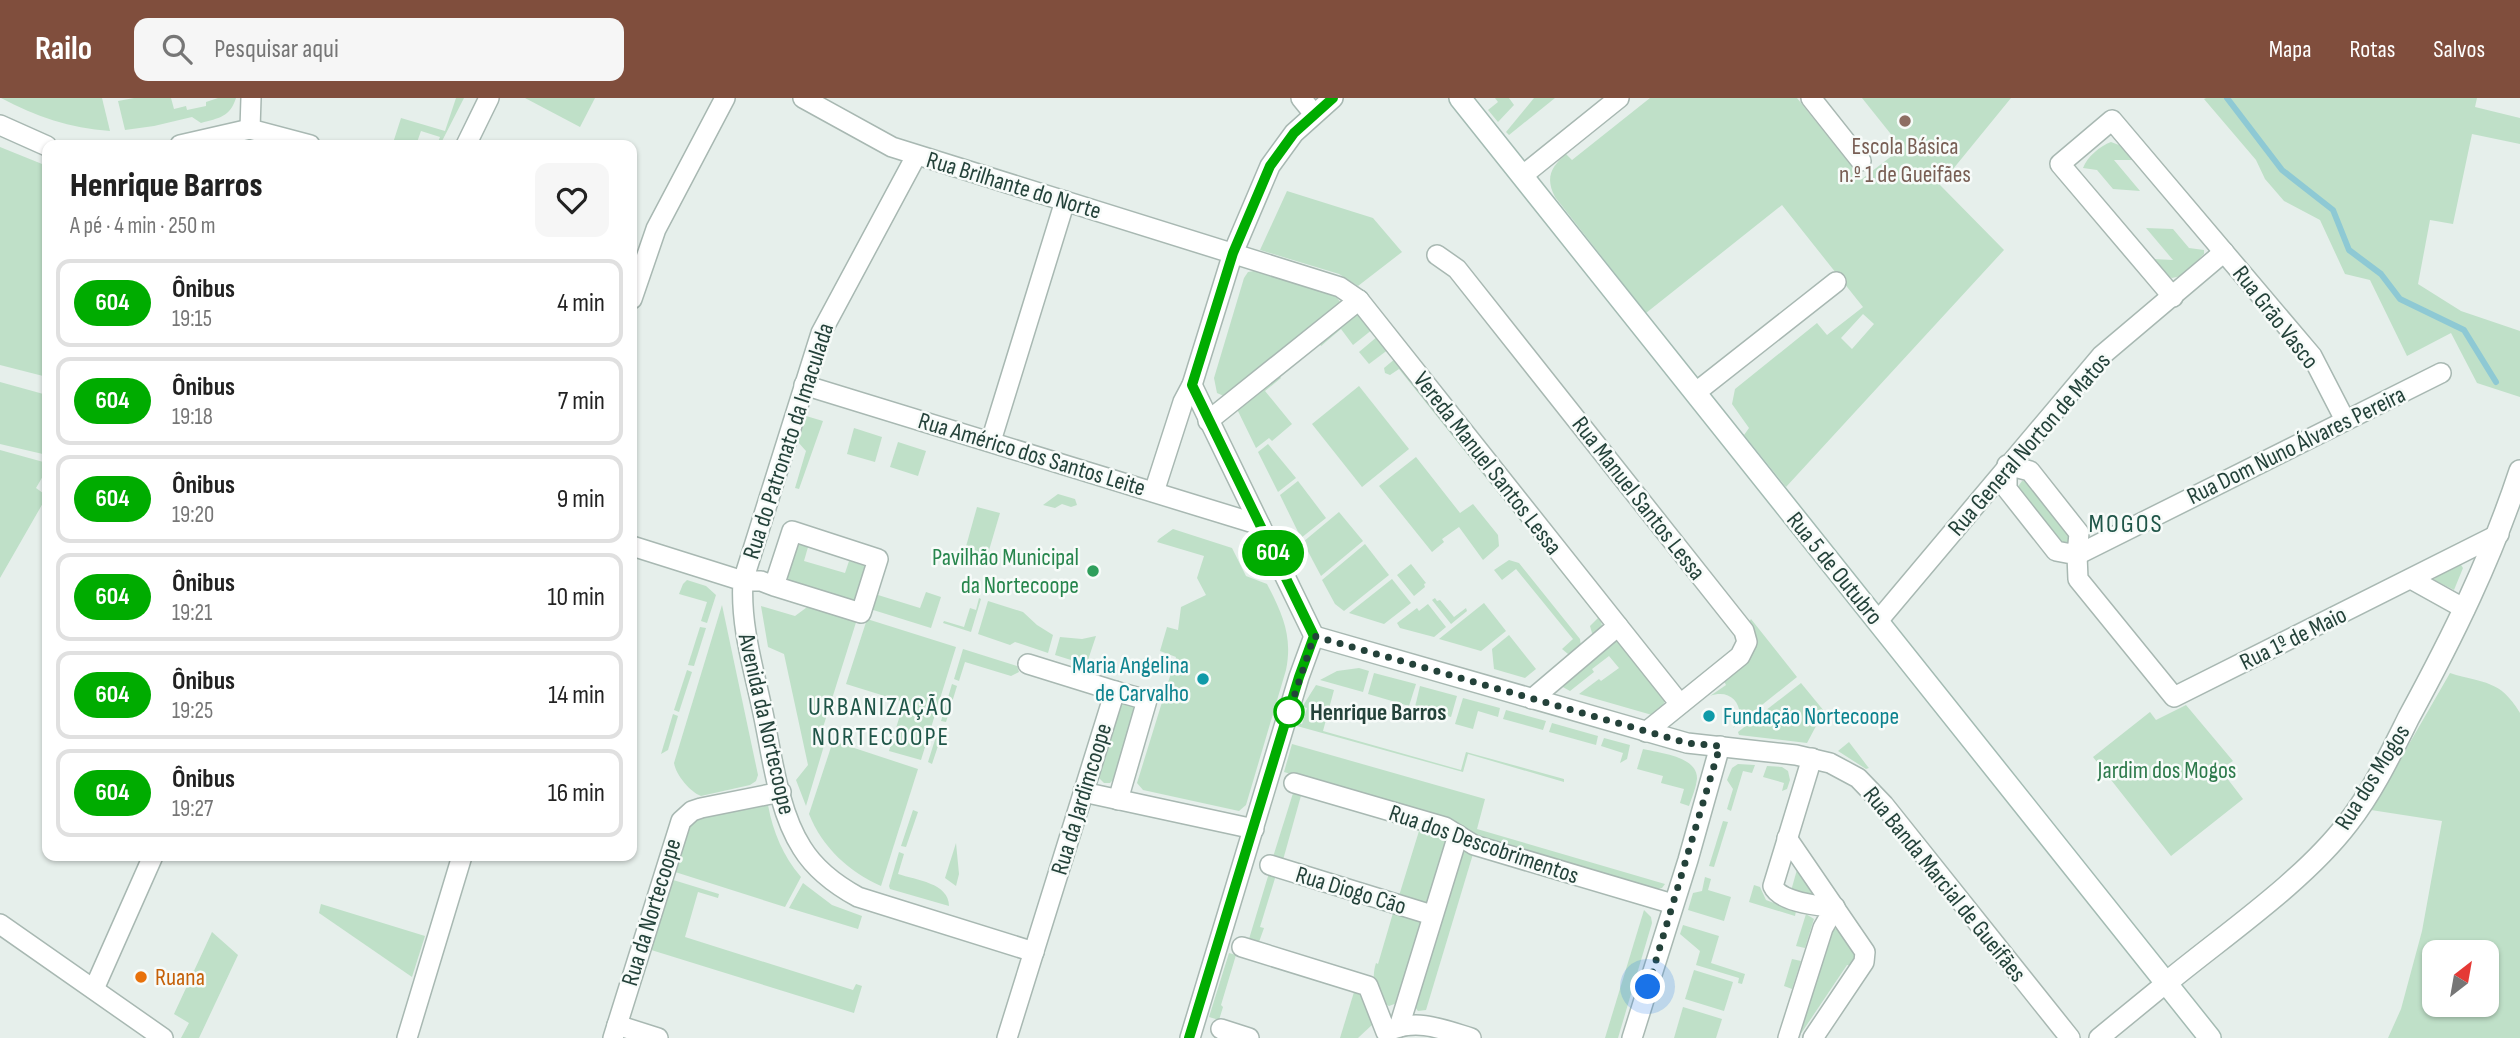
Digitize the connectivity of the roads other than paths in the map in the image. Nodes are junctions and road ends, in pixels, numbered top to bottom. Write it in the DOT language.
graph roads {
  1 [pos="251,98"];
  2 [pos="489,98"];
  3 [pos="725,98"];
  4 [pos="803,98"];
  5 [pos="1301,98"];
  6 [pos="1333,98"];
  7 [pos="1460,98"];
  8 [pos="1619,98"];
  9 [pos="1811,98"];
  10 [pos="1314,114"];
  11 [pos="0,125"];
  12 [pos="250,129"];
  13 [pos="202,140"];
  14 [pos="291,140"];
  15 [pos="468,140"];
  16 [pos="42,144"];
  17 [pos="916,156"];
  18 [pos="1861,161"];
  19 [pos="1522,176"];
  20 [pos="1065,201"];
  21 [pos="2224,252"];
  22 [pos="1233,253"];
  23 [pos="1437,255"];
  24 [pos="1836,282"];
  25 [pos="637,285"];
  26 [pos="2173,297"];
  27 [pos="1359,300"];
  28 [pos="2441,373"];
  29 [pos="804,385"];
  30 [pos="1192,385"];
  31 [pos="1695,393"];
  32 [pos="2345,420"];
  33 [pos="1208,421"];
  34 [pos="991,441"];
  35 [pos="2007,465"];
  36 [pos="2520,471"];
  37 [pos="1154,492"];
  38 [pos="2502,524"];
  39 [pos="1260,525"];
  40 [pos="637,548"];
  41 [pos="2077,555"];
  42 [pos="2411,579"];
  43 [pos="743,581"];
  44 [pos="774,586"];
  45 [pos="2465,609"];
  46 [pos="1878,621"];
  47 [pos="1618,626"];
  48 [pos="1314,636"];
  49 [pos="1028,664"];
  50 [pos="1115,691"];
  51 [pos="1532,699"];
  52 [pos="1680,704"];
  53 [pos="1646,732"];
  54 [pos="1720,746"];
  55 [pos="1812,758"];
  56 [pos="1294,783"];
  57 [pos="781,792"];
  58 [pos="1083,792"];
  59 [pos="1118,800"];
  60 [pos="1254,829"];
  61 [pos="1458,835"];
  62 [pos="1787,838"];
  63 [pos="151,861"];
  64 [pos="460,861"];
  65 [pos="1270,864"];
  66 [pos="1674,904"];
  67 [pos="1835,907"];
  68 [pos="1432,915"];
  69 [pos="0,924"];
  70 [pos="1242,947"];
  71 [pos="1034,952"];
  72 [pos="2165,984"];
  73 [pos="94,989"];
  74 [pos="1391,1028"];
  75 [pos="1221,1029"];
  76 [pos="2115,1030"];
  77 [pos="615,1032"];
  78 [pos="163,1038"];
  79 [pos="407,1038"];
  80 [pos="658,1038"];
  81 [pos="1007,1038"];
  82 [pos="1189,1038"];
  83 [pos="1249,1038"];
  84 [pos="1471,1038"];
  85 [pos="1632,1038"];
  86 [pos="1788,1038"];
  87 [pos="1813,1038"];
  88 [pos="2070,1038"];
  89 [pos="2099,1038"];
  90 [pos="2210,1038"];
  1 -- 12 [label="street"];
  2 -- 15 [label="street"];
  3 -- 25 [label="street"];
  4 -- 17 [label="street, Rua Brilhante do Norte"];
  5 -- 10 [label="street"];
  6 -- 10 [label="street"];
  7 -- 19 [label="main road, Rua 5 de Outubro"];
  8 -- 19 [label="street"];
  9 -- 18 [label="street"];
  10 -- 22 [label="street"];
  11 -- 16 [label="street"];
  12 -- 13 [label="street"];
  12 -- 14 [label="street"];
  17 -- 20 [label="street, Rua Brilhante do Norte"];
  17 -- 29 [label="street, Rua do Patronato da Imaculada"];
  19 -- 31 [label="main road, Rua 5 de Outubro"];
  20 -- 22 [label="street, Rua Brilhante do Norte"];
  20 -- 34 [label="street"];
  21 -- 26 [label="street, Rua General Norton de Matos"];
  21 -- 26 [label="street, Rua Grão Vasco"];
  21 -- 32 [label="street, Rua Grão Vasco"];
  22 -- 27 [label="street, Vereda Manuel Santos Lessa"];
  22 -- 30 [label="street"];
  23 -- 52 [label="street, Rua Manuel Santos Lessa"];
  24 -- 31 [label="street"];
  26 -- 35 [label="street, Rua General Norton de Matos"];
  27 -- 33 [label="street"];
  27 -- 47 [label="street, Vereda Manuel Santos Lessa"];
  28 -- 32 [label="street, Rua Dom Nuno Álvares Pereira"];
  29 -- 34 [label="street, Rua Américo dos Santos Leite"];
  29 -- 43 [label="street, Rua do Patronato da Imaculada"];
  30 -- 33 [label="street"];
  30 -- 37 [label="street"];
  31 -- 46 [label="main road, Rua 5 de Outubro"];
  32 -- 41 [label="street, Rua Dom Nuno Álvares Pereira"];
  33 -- 39 [label="street"];
  34 -- 37 [label="street, Rua Américo dos Santos Leite"];
  35 -- 41 [label="street"];
  35 -- 41 [label="street"];
  35 -- 46 [label="street, Rua General Norton de Matos"];
  36 -- 38 [label="main road, Rua dos Mogos"];
  37 -- 39 [label="street, Rua Américo dos Santos Leite"];
  38 -- 42 [label="street, Rua 1º de Maio"];
  38 -- 45 [label="main road, Rua dos Mogos"];
  39 -- 48 [label="street"];
  40 -- 43 [label="street"];
  41 -- 42 [label="street, Rua 1º de Maio"];
  42 -- 45 [label="street"];
  43 -- 44 [label="street"];
  43 -- 57 [label="street, Avenida da Nortecoope"];
  44 -- 44 [label="street"];
  45 -- 72 [label="main road, Rua dos Mogos"];
  46 -- 72 [label="main road, Rua 5 de Outubro"];
  47 -- 51 [label="street"];
  47 -- 52 [label="street, Vereda Manuel Santos Lessa"];
  48 -- 51 [label="street, Rua Banda Marcial de Gueifães"];
  48 -- 60 [label="street"];
  49 -- 50 [label="street"];
  50 -- 58 [label="street, Rua da Jardimcoope"];
  50 -- 59 [label="street, Rua da Jardimcoope"];
  51 -- 53 [label="street, Rua Banda Marcial de Gueifães"];
  52 -- 53 [label="street, Rua Manuel Santos Lessa"];
  53 -- 54 [label="street, Rua Banda Marcial de Gueifães"];
  54 -- 55 [label="street, Rua Banda Marcial de Gueifães"];
  54 -- 66 [label="street"];
  55 -- 62 [label="street"];
  55 -- 88 [label="street, Rua Banda Marcial de Gueifães"];
  56 -- 61 [label="street, Rua dos Descobrimentos"];
  57 -- 71 [label="street, Avenida da Nortecoope"];
  57 -- 77 [label="street, Rua da Nortecoope"];
  58 -- 59 [label="street"];
  58 -- 71 [label="street, Rua da Jardimcoope"];
  59 -- 60 [label="street"];
  60 -- 82 [label="street"];
  61 -- 66 [label="street, Rua dos Descobrimentos"];
  61 -- 68 [label="street"];
  62 -- 67 [label="street"];
  62 -- 67 [label="street"];
  63 -- 73 [label="street"];
  64 -- 79 [label="street"];
  65 -- 68 [label="street, Rua Diogo Cão"];
  66 -- 85 [label="street"];
  67 -- 86 [label="street"];
  67 -- 87 [label="street"];
  68 -- 74 [label="street"];
  69 -- 73 [label="street"];
  70 -- 74 [label="street"];
  71 -- 81 [label="street, Rua da Jardimcoope"];
  72 -- 76 [label="street"];
  72 -- 90 [label="main road, Rua 5 de Outubro"];
  73 -- 78 [label="street"];
  74 -- 84 [label="street"];
  75 -- 83 [label="street"];
  76 -- 89 [label="street"];
  77 -- 80 [label="street, Rua da Nortecoope"];
}
